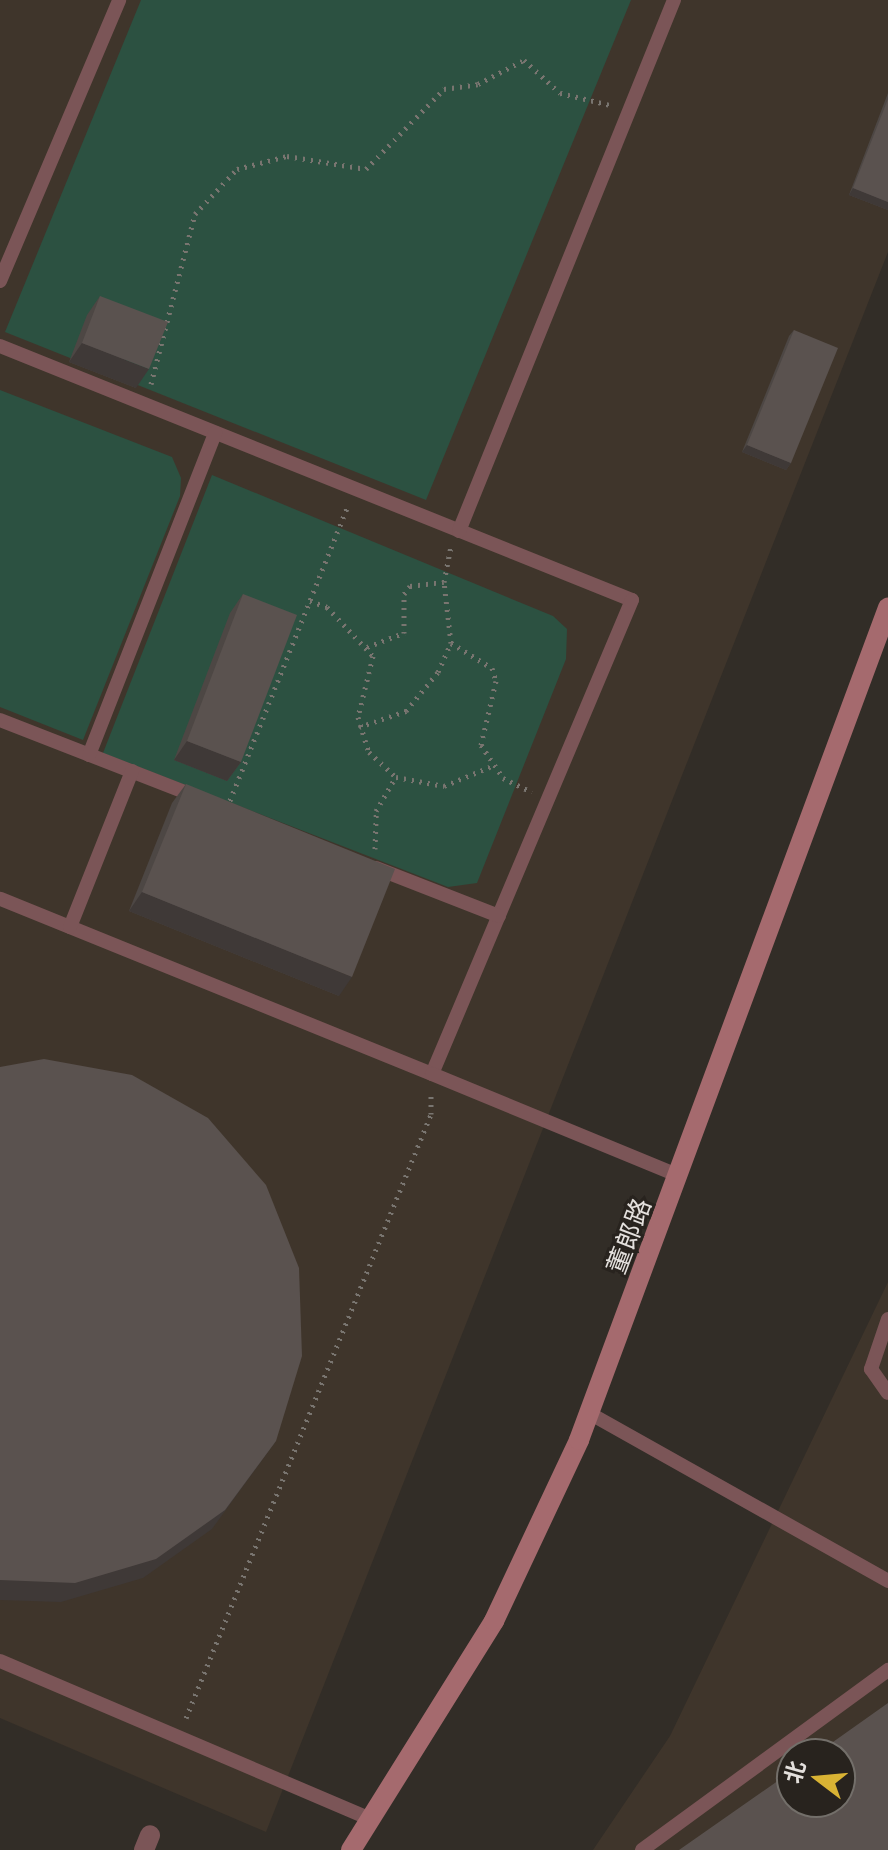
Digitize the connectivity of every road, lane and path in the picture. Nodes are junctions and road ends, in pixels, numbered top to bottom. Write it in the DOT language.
graph roads {
  1 [pos="119,0"];
  2 [pos="674,0"];
  3 [pos="630,109"];
  4 [pos="0,281"];
  5 [pos="0,346"];
  6 [pos="143,404"];
  7 [pos="215,433"];
  8 [pos="354,489"];
  9 [pos="459,531"];
  10 [pos="444,582"];
  11 [pos="310,601"];
  12 [pos="888,608"];
  13 [pos="451,643"];
  14 [pos="366,647"];
  15 [pos="0,720"];
  16 [pos="359,727"];
  17 [pos="89,755"];
  18 [pos="492,766"];
  19 [pos="132,771"];
  20 [pos="396,777"];
  21 [pos="548,800"];
  22 [pos="227,809"];
  23 [pos="362,862"];
  24 [pos="0,899"];
  25 [pos="499,916"];
  26 [pos="70,927"];
  27 [pos="432,1074"];
  28 [pos="679,1176"];
  29 [pos="888,1319"];
  30 [pos="888,1393"];
  31 [pos="589,1413"];
  32 [pos="888,1581"];
  33 [pos="0,1661"];
  34 [pos="888,1670"];
  35 [pos="179,1734"];
  36 [pos="365,1817"];
  37 [pos="351,1850"];
  38 [pos="642,1850"];
  1 -- 4 [label="lane"];
  2 -- 3 [label="lane"];
  3 -- 6 [label="path"];
  3 -- 9 [label="lane"];
  5 -- 6 [label="lane"];
  6 -- 7 [label="lane"];
  7 -- 8 [label="lane"];
  7 -- 17 [label="lane"];
  8 -- 9 [label="lane"];
  8 -- 11 [label="path"];
  9 -- 10 [label="path"];
  9 -- 21 [label="lane"];
  10 -- 13 [label="path"];
  10 -- 14 [label="path"];
  11 -- 14 [label="path"];
  11 -- 22 [label="path"];
  12 -- 28 [label="main road, 董郎路"];
  13 -- 16 [label="path"];
  13 -- 18 [label="path"];
  14 -- 16 [label="path"];
  15 -- 17 [label="lane"];
  16 -- 20 [label="path"];
  17 -- 19 [label="lane"];
  18 -- 20 [label="path"];
  18 -- 21 [label="path"];
  19 -- 22 [label="lane"];
  19 -- 26 [label="lane"];
  20 -- 23 [label="path"];
  21 -- 25 [label="lane"];
  23 -- 25 [label="lane"];
  24 -- 26 [label="lane"];
  25 -- 27 [label="lane"];
  26 -- 27 [label="lane"];
  27 -- 28 [label="lane"];
  27 -- 35 [label="path"];
  28 -- 31 [label="main road, 董郎路"];
  29 -- 30 [label="lane"];
  31 -- 32 [label="lane"];
  31 -- 36 [label="main road, 董郎路"];
  33 -- 35 [label="lane"];
  34 -- 38 [label="lane"];
  35 -- 36 [label="lane"];
  36 -- 37 [label="main road, 董郎路"];
}
